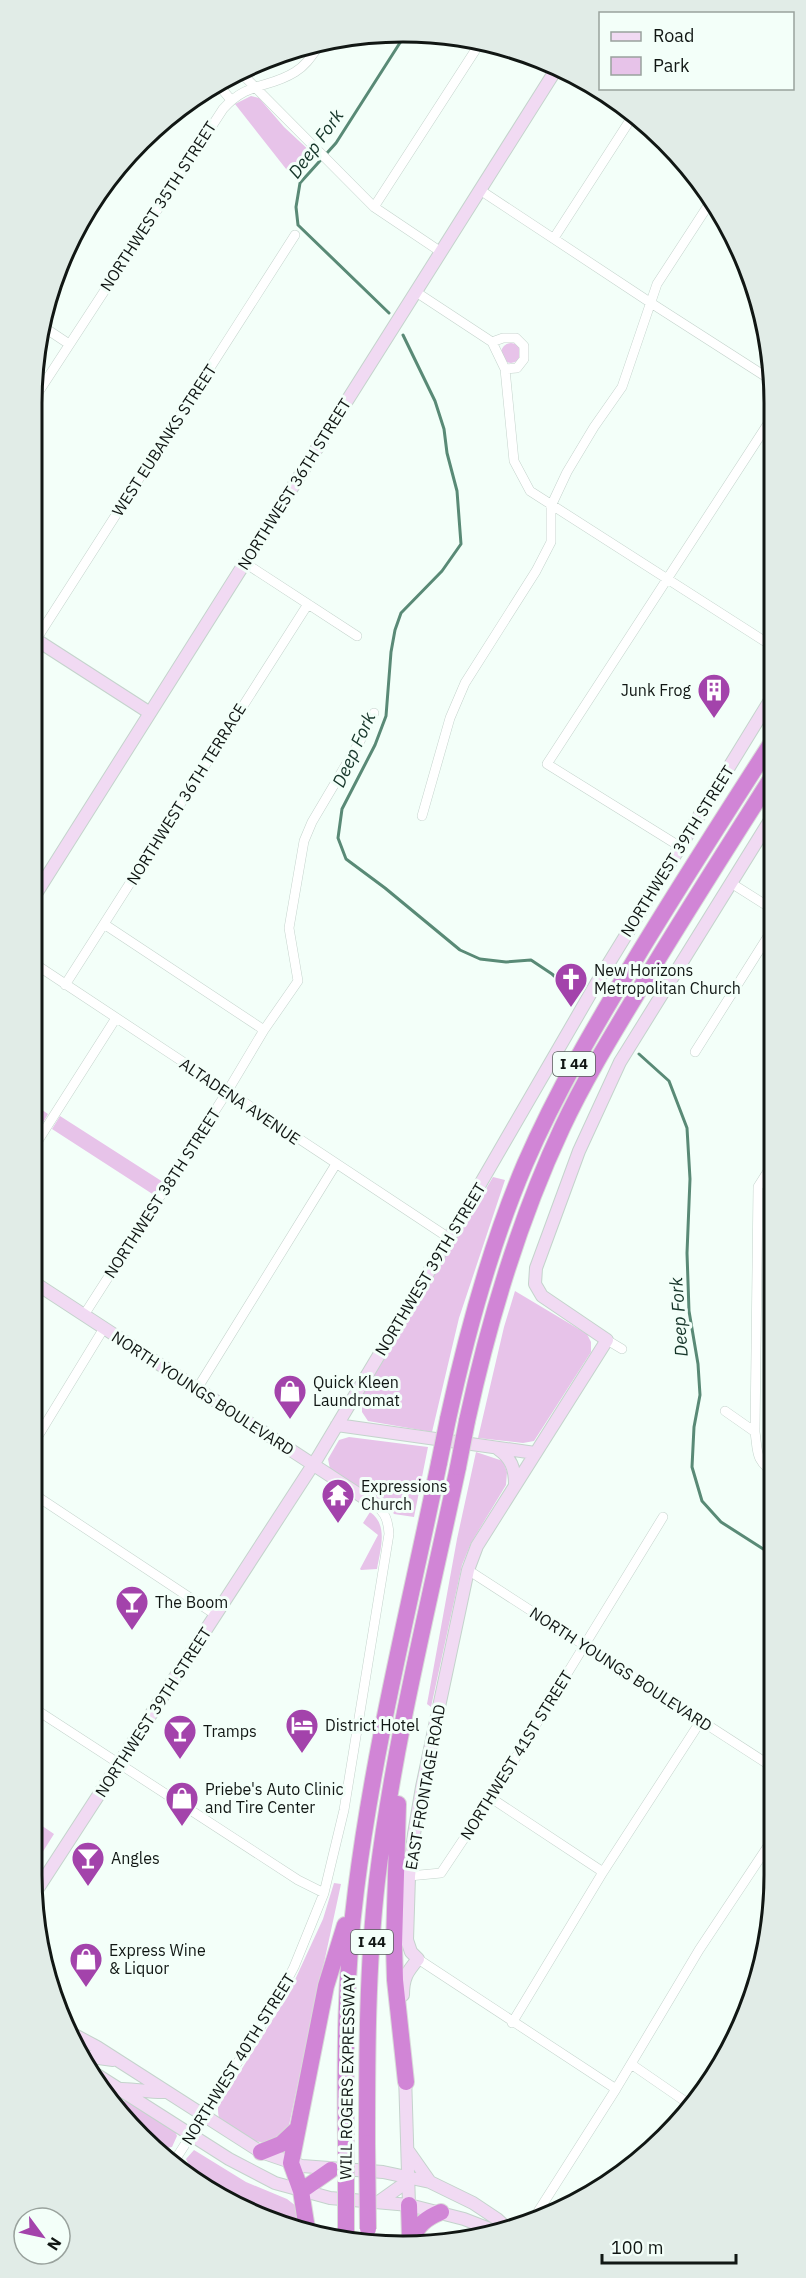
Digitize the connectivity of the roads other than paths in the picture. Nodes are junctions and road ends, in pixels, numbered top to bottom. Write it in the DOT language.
graph roads {
  1 [pos="476,50"];
  2 [pos="313,53"];
  3 [pos="553,74"];
  4 [pos="245,78"];
  5 [pos="253,87"];
  6 [pos="223,90"];
  7 [pos="231,100"];
  8 [pos="629,122"];
  9 [pos="480,190"];
  10 [pos="374,207"];
  11 [pos="707,208"];
  12 [pos="295,235"];
  13 [pos="554,238"];
  14 [pos="441,252"];
  15 [pos="416,292"];
  16 [pos="651,303"];
  17 [pos="49,331"];
  18 [pos="492,342"];
  19 [pos="69,344"];
  20 [pos="505,369"];
  21 [pos="763,375"];
  22 [pos="43,385"];
  23 [pos="764,430"];
  24 [pos="551,506"];
  25 [pos="245,563"];
  26 [pos="667,578"];
  27 [pos="308,604"];
  28 [pos="42,627"];
  29 [pos="357,636"];
  30 [pos="764,641"];
  31 [pos="42,647"];
  32 [pos="764,710"];
  33 [pos="374,712"];
  34 [pos="150,713"];
  35 [pos="764,755"];
  36 [pos="764,790"];
  37 [pos="422,816"];
  38 [pos="764,830"];
  39 [pos="679,846"];
  40 [pos="731,883"];
  41 [pos="42,884"];
  42 [pos="764,904"];
  43 [pos="104,924"];
  44 [pos="764,943"];
  45 [pos="42,969"];
  46 [pos="65,985"];
  47 [pos="116,1018"];
  48 [pos="264,1030"];
  49 [pos="695,1052"];
  50 [pos="227,1092"];
  51 [pos="42,1134"];
  52 [pos="336,1164"];
  53 [pos="764,1177"];
  54 [pos="449,1238"];
  55 [pos="42,1288"];
  56 [pos="84,1315"];
  57 [pos="104,1328"];
  58 [pos="607,1340"];
  59 [pos="622,1349"];
  60 [pos="197,1389"];
  61 [pos="725,1411"];
  62 [pos="337,1425"];
  63 [pos="42,1430"];
  64 [pos="755,1432"];
  65 [pos="497,1448"];
  66 [pos="535,1453"];
  67 [pos="312,1466"];
  68 [pos="764,1466"];
  69 [pos="514,1486"];
  70 [pos="42,1500"];
  71 [pos="375,1505"];
  72 [pos="663,1517"];
  73 [pos="468,1570"];
  74 [pos="216,1615"];
  75 [pos="584,1645"];
  76 [pos="42,1714"];
  77 [pos="702,1719"];
  78 [pos="400,1744"];
  79 [pos="764,1761"];
  80 [pos="119,1764"];
  81 [pos="491,1798"];
  82 [pos="764,1852"];
  83 [pos="603,1872"];
  84 [pos="409,1876"];
  85 [pos="42,1882"];
  86 [pos="356,1890"];
  87 [pos="324,1893"];
  88 [pos="418,1959"];
  89 [pos="512,2023"];
  90 [pos="81,2039"];
  91 [pos="91,2057"];
  92 [pos="117,2060"];
  93 [pos="631,2064"];
  94 [pos="107,2081"];
  95 [pos="405,2082"];
  96 [pos="119,2089"];
  97 [pos="616,2089"];
  98 [pos="166,2092"];
  99 [pos="116,2094"];
  100 [pos="684,2101"];
  101 [pos="204,2116"];
  102 [pos="297,2129"];
  103 [pos="192,2134"];
  104 [pos="261,2152"];
  105 [pos="409,2152"];
  106 [pos="177,2156"];
  107 [pos="291,2163"];
  108 [pos="331,2170"];
  109 [pos="409,2176"];
  110 [pos="430,2182"];
  111 [pos="301,2191"];
  112 [pos="380,2201"];
  113 [pos="409,2205"];
  114 [pos="539,2210"];
  115 [pos="441,2212"];
  116 [pos="307,2223"];
  117 [pos="501,2223"];
  118 [pos="483,2227"];
  119 [pos="346,2231"];
  120 [pos="368,2234"];
  121 [pos="410,2236"];
  122 [pos="413,2236"];
  1 -- 10 [label="street"];
  2 -- 5 [label="street, NORTHWEST 35TH STREET"];
  3 -- 9 [label="main road, NORTHWEST 36TH STREET"];
  4 -- 5 [label="street"];
  5 -- 7 [label="street, NORTHWEST 35TH STREET"];
  5 -- 10 [label="street"];
  6 -- 7 [label="street"];
  7 -- 19 [label="street, NORTHWEST 35TH STREET"];
  8 -- 13 [label="street"];
  9 -- 13 [label="street"];
  9 -- 14 [label="main road, NORTHWEST 36TH STREET"];
  10 -- 14 [label="street"];
  11 -- 16 [label="street"];
  12 -- 28 [label="street, WEST EUBANKS STREET"];
  13 -- 16 [label="street"];
  14 -- 15 [label="main road, NORTHWEST 36TH STREET"];
  15 -- 18 [label="street"];
  15 -- 25 [label="main road, NORTHWEST 36TH STREET"];
  16 -- 21 [label="street"];
  16 -- 24 [label="street"];
  17 -- 19 [label="street"];
  18 -- 20 [label="street"];
  18 -- 20 [label="street"];
  19 -- 22 [label="street, NORTHWEST 35TH STREET"];
  20 -- 24 [label="street"];
  23 -- 26 [label="street"];
  24 -- 26 [label="street"];
  24 -- 37 [label="street"];
  25 -- 27 [label="street"];
  25 -- 34 [label="main road, NORTHWEST 36TH STREET"];
  26 -- 30 [label="street"];
  26 -- 39 [label="street"];
  27 -- 29 [label="street"];
  27 -- 43 [label="street, NORTHWEST 36TH TERRACE"];
  31 -- 34 [label="main road"];
  32 -- 39 [label="main road, NORTHWEST 39TH STREET"];
  33 -- 48 [label="street, NORTHWEST 38TH STREET"];
  34 -- 41 [label="main road, NORTHWEST 36TH STREET"];
  35 -- 86 [label="highway, WILL ROGERS EXPRESSWAY / I 44, bridge"];
  36 -- 78 [label="highway, WILL ROGERS EXPRESSWAY / I 44, bridge"];
  38 -- 40 [label="main road"];
  39 -- 54 [label="main road, NORTHWEST 39TH STREET"];
  40 -- 42 [label="street"];
  40 -- 58 [label="main road"];
  43 -- 46 [label="street, NORTHWEST 36TH TERRACE"];
  43 -- 48 [label="street"];
  44 -- 49 [label="street"];
  45 -- 46 [label="street, ALTADENA AVENUE"];
  46 -- 47 [label="street, ALTADENA AVENUE"];
  47 -- 50 [label="street, ALTADENA AVENUE"];
  47 -- 51 [label="street"];
  48 -- 50 [label="street, NORTHWEST 38TH STREET"];
  50 -- 52 [label="street, ALTADENA AVENUE"];
  50 -- 56 [label="street, NORTHWEST 38TH STREET"];
  52 -- 54 [label="street, ALTADENA AVENUE"];
  52 -- 60 [label="street"];
  53 -- 64 [label="street"];
  54 -- 62 [label="main road, NORTHWEST 39TH STREET"];
  55 -- 56 [label="main road, NORTH YOUNGS BOULEVARD"];
  56 -- 57 [label="main road, NORTH YOUNGS BOULEVARD"];
  57 -- 60 [label="main road, NORTH YOUNGS BOULEVARD"];
  57 -- 63 [label="street"];
  58 -- 59 [label="street"];
  58 -- 66 [label="main road"];
  60 -- 67 [label="main road, NORTH YOUNGS BOULEVARD"];
  61 -- 64 [label="street"];
  62 -- 65 [label="main road"];
  62 -- 67 [label="main road, NORTHWEST 39TH STREET"];
  64 -- 68 [label="street"];
  65 -- 66 [label="main road"];
  65 -- 69 [label="main road"];
  66 -- 69 [label="main road, EAST FRONTAGE ROAD"];
  67 -- 71 [label="main road, NORTH YOUNGS BOULEVARD"];
  67 -- 74 [label="main road, NORTHWEST 39TH STREET"];
  69 -- 73 [label="main road, EAST FRONTAGE ROAD"];
  70 -- 74 [label="street"];
  71 -- 87 [label="street, NORTHWEST 40TH STREET"];
  72 -- 75 [label="street, NORTHWEST 41ST STREET"];
  73 -- 75 [label="street, NORTH YOUNGS BOULEVARD"];
  73 -- 84 [label="main road, EAST FRONTAGE ROAD"];
  74 -- 80 [label="main road, NORTHWEST 39TH STREET"];
  75 -- 77 [label="street, NORTH YOUNGS BOULEVARD"];
  75 -- 81 [label="street, NORTHWEST 41ST STREET"];
  76 -- 80 [label="street"];
  77 -- 79 [label="street, NORTH YOUNGS BOULEVARD"];
  77 -- 83 [label="street"];
  78 -- 95 [label="highway"];
  78 -- 120 [label="highway, WILL ROGERS EXPRESSWAY / I 44, bridge"];
  80 -- 85 [label="main road, NORTHWEST 39TH STREET"];
  80 -- 87 [label="street"];
  81 -- 83 [label="street"];
  81 -- 84 [label="street, NORTHWEST 41ST STREET"];
  82 -- 93 [label="street"];
  83 -- 89 [label="street"];
  84 -- 88 [label="main road, EAST FRONTAGE ROAD"];
  86 -- 102 [label="highway"];
  86 -- 119 [label="highway, WILL ROGERS EXPRESSWAY / I 44, bridge"];
  87 -- 101 [label="street, NORTHWEST 40TH STREET"];
  88 -- 89 [label="street"];
  88 -- 95 [label="main road"];
  89 -- 97 [label="street"];
  90 -- 92 [label="main road"];
  91 -- 92 [label="main road"];
  92 -- 98 [label="main road"];
  93 -- 97 [label="street"];
  93 -- 100 [label="street"];
  94 -- 96 [label="main road"];
  95 -- 105 [label="main road"];
  96 -- 98 [label="main road"];
  96 -- 99 [label="street"];
  96 -- 103 [label="main road"];
  97 -- 114 [label="street"];
  98 -- 101 [label="main road"];
  101 -- 103 [label="street, NORTHWEST 40TH STREET"];
  101 -- 104 [label="main road"];
  102 -- 104 [label="highway"];
  102 -- 107 [label="highway"];
  103 -- 106 [label="street, NORTHWEST 40TH STREET"];
  103 -- 111 [label="main road"];
  104 -- 107 [label="main road"];
  105 -- 109 [label="main road"];
  105 -- 110 [label="main road"];
  107 -- 108 [label="main road"];
  107 -- 111 [label="highway"];
  108 -- 109 [label="main road"];
  108 -- 111 [label="highway"];
  109 -- 110 [label="main road"];
  109 -- 112 [label="main road"];
  109 -- 113 [label="main road"];
  110 -- 117 [label="main road"];
  111 -- 112 [label="main road"];
  111 -- 116 [label="highway"];
  112 -- 113 [label="main road"];
  113 -- 115 [label="main road"];
  113 -- 121 [label="highway"];
  115 -- 118 [label="main road"];
  115 -- 122 [label="highway"];
}
